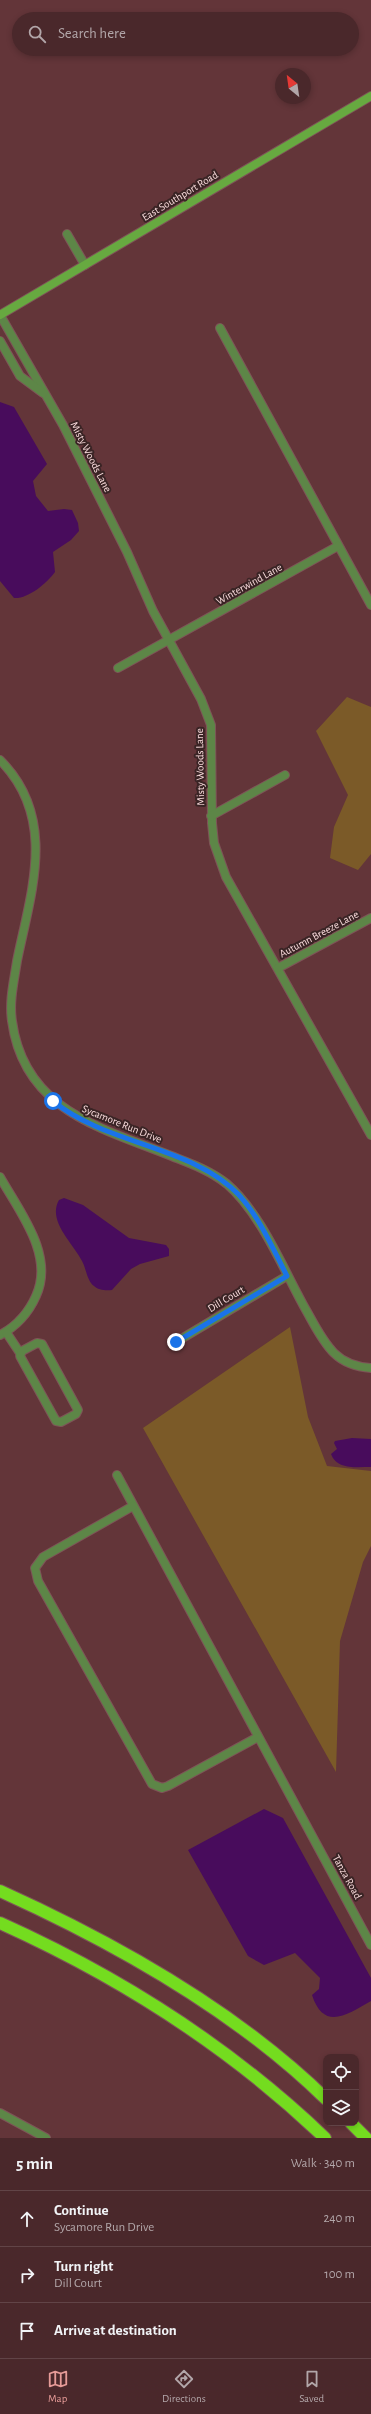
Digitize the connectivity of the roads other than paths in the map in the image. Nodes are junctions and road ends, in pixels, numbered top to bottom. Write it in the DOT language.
graph roads {
  1 [pos="371,96"];
  2 [pos="67,234"];
  3 [pos="85,265"];
  4 [pos="0,315"];
  5 [pos="220,328"];
  6 [pos="0,342"];
  7 [pos="46,394"];
  8 [pos="338,546"];
  9 [pos="371,605"];
  10 [pos="169,640"];
  11 [pos="118,668"];
  12 [pos="0,760"];
  13 [pos="285,775"];
  14 [pos="211,816"];
  15 [pos="371,918"];
  16 [pos="278,968"];
  17 [pos="371,1135"];
  18 [pos="0,1177"];
  19 [pos="287,1276"];
  20 [pos="3,1334"];
  21 [pos="176,1342"];
  22 [pos="20,1353"];
  23 [pos="371,1368"];
  24 [pos="117,1475"];
  25 [pos="133,1506"];
  26 [pos="258,1737"];
  27 [pos="0,1891"];
  28 [pos="0,1923"];
  29 [pos="371,1945"];
  30 [pos="323,2097"];
  31 [pos="0,2113"];
  32 [pos="354,2126"];
  33 [pos="46,2138"];
  34 [pos="325,2138"];
  35 [pos="366,2138"];
  1 -- 3 [label="main road, East Southport Road"];
  2 -- 3 [label="street"];
  3 -- 4 [label="main road, East Southport Road"];
  4 -- 7 [label="street, Misty Woods Lane"];
  5 -- 8 [label="street"];
  6 -- 7 [label="street"];
  7 -- 10 [label="street, Misty Woods Lane"];
  8 -- 9 [label="street"];
  8 -- 10 [label="street, Winterwind Lane"];
  10 -- 11 [label="street, Winterwind Lane"];
  10 -- 14 [label="street, Misty Woods Lane"];
  12 -- 19 [label="street, Sycamore Run Drive"];
  13 -- 14 [label="street"];
  14 -- 16 [label="street, Misty Woods Lane"];
  15 -- 16 [label="street, Autumn Breeze Lane"];
  16 -- 17 [label="street, Misty Woods Lane"];
  18 -- 20 [label="street"];
  19 -- 21 [label="street, Dill Court"];
  19 -- 23 [label="street, Sycamore Run Drive"];
  20 -- 22 [label="street"];
  22 -- 22 [label="street"];
  24 -- 25 [label="street, Tanza Road"];
  25 -- 26 [label="street, Tanza Road"];
  25 -- 26 [label="street"];
  26 -- 29 [label="street, Tanza Road"];
  27 -- 30 [label="highway"];
  28 -- 34 [label="highway"];
  31 -- 33 [label="street"];
  32 -- 35 [label="highway"];
}
